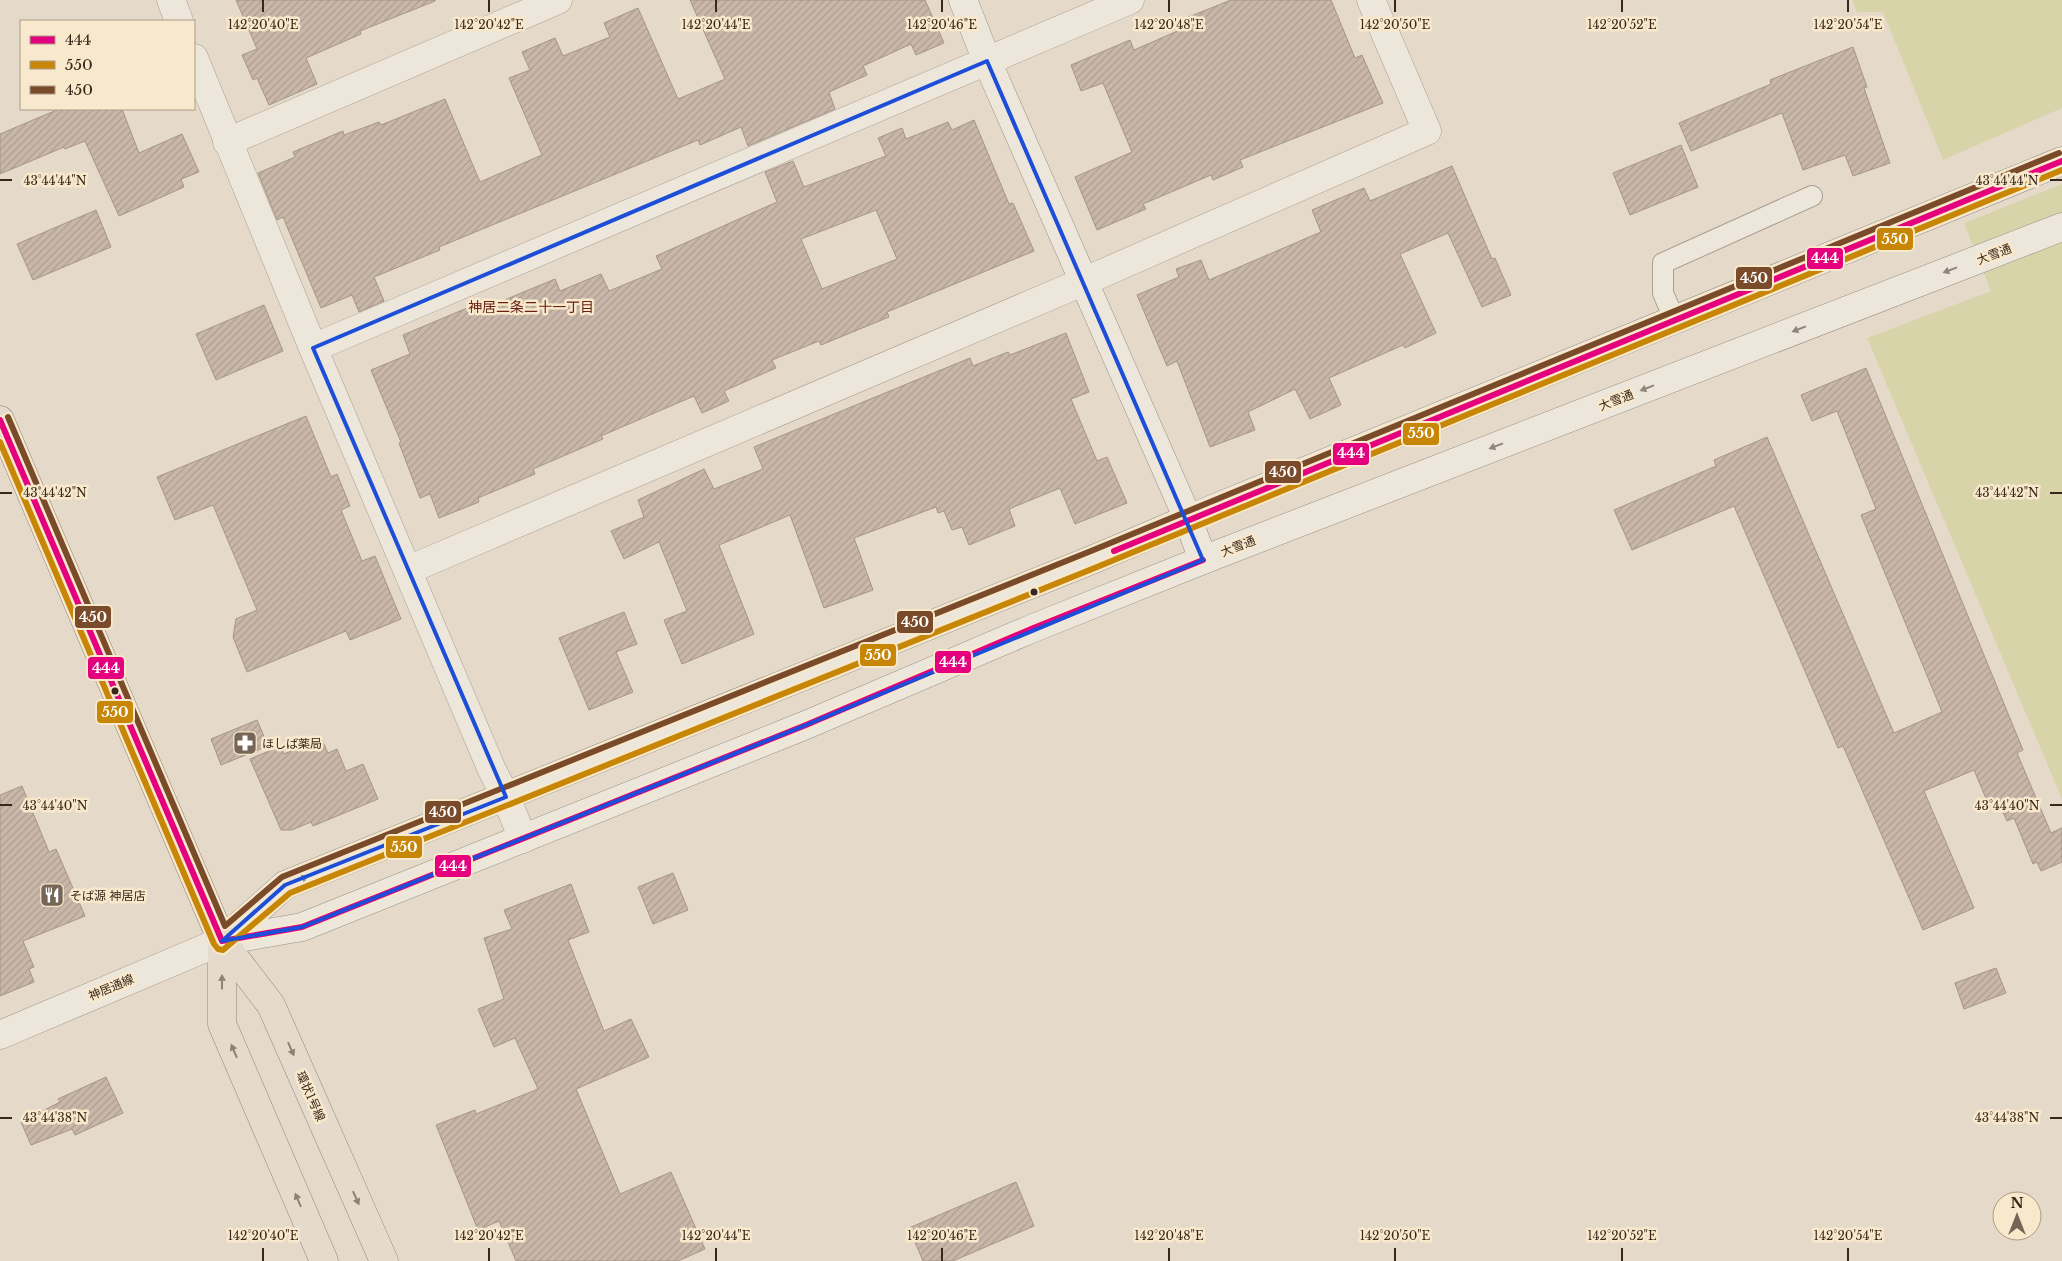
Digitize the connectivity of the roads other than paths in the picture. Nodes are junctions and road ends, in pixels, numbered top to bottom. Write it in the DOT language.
graph roads {
  1 [pos="170,0"];
  2 [pos="558,0"];
  3 [pos="963,0"];
  4 [pos="1130,0"];
  5 [pos="1371,0"];
  6 [pos="179,20"];
  7 [pos="195,61"];
  8 [pos="987,61"];
  9 [pos="227,142"];
  10 [pos="2052,165"];
  11 [pos="1812,196"];
  12 [pos="2062,227"];
  13 [pos="1085,281"];
  14 [pos="1675,321"];
  15 [pos="313,348"];
  16 [pos="0,420"];
  17 [pos="1188,519"];
  18 [pos="1203,560"];
  19 [pos="408,570"];
  20 [pos="506,796"];
  21 [pos="523,839"];
  22 [pos="222,941"];
  23 [pos="0,1035"];
  24 [pos="324,1261"];
  25 [pos="384,1261"];
  1 -- 6 [label="street"];
  2 -- 9 [label="street"];
  3 -- 8 [label="street"];
  4 -- 8 [label="street"];
  5 -- 13 [label="street"];
  7 -- 9 [label="street"];
  8 -- 13 [label="street"];
  8 -- 15 [label="street"];
  9 -- 15 [label="street"];
  10 -- 14 [label="street"];
  11 -- 14 [label="lane"];
  12 -- 18 [label="street, 大雪通, one-way"];
  13 -- 17 [label="street"];
  13 -- 19 [label="street"];
  14 -- 17 [label="street"];
  15 -- 19 [label="street"];
  16 -- 22 [label="main road, 環状1号線"];
  17 -- 18 [label="street"];
  17 -- 20 [label="street"];
  18 -- 21 [label="street, 大雪通"];
  19 -- 20 [label="street"];
  20 -- 21 [label="street"];
  22 -- 20 [label="street, one-way"];
  21 -- 22 [label="street, 大雪通"];
  22 -- 23 [label="street, 神居通線"];
  24 -- 22 [label="main road, 環状1号線, one-way"];
  22 -- 25 [label="main road, 環状1号線, one-way"];
}
